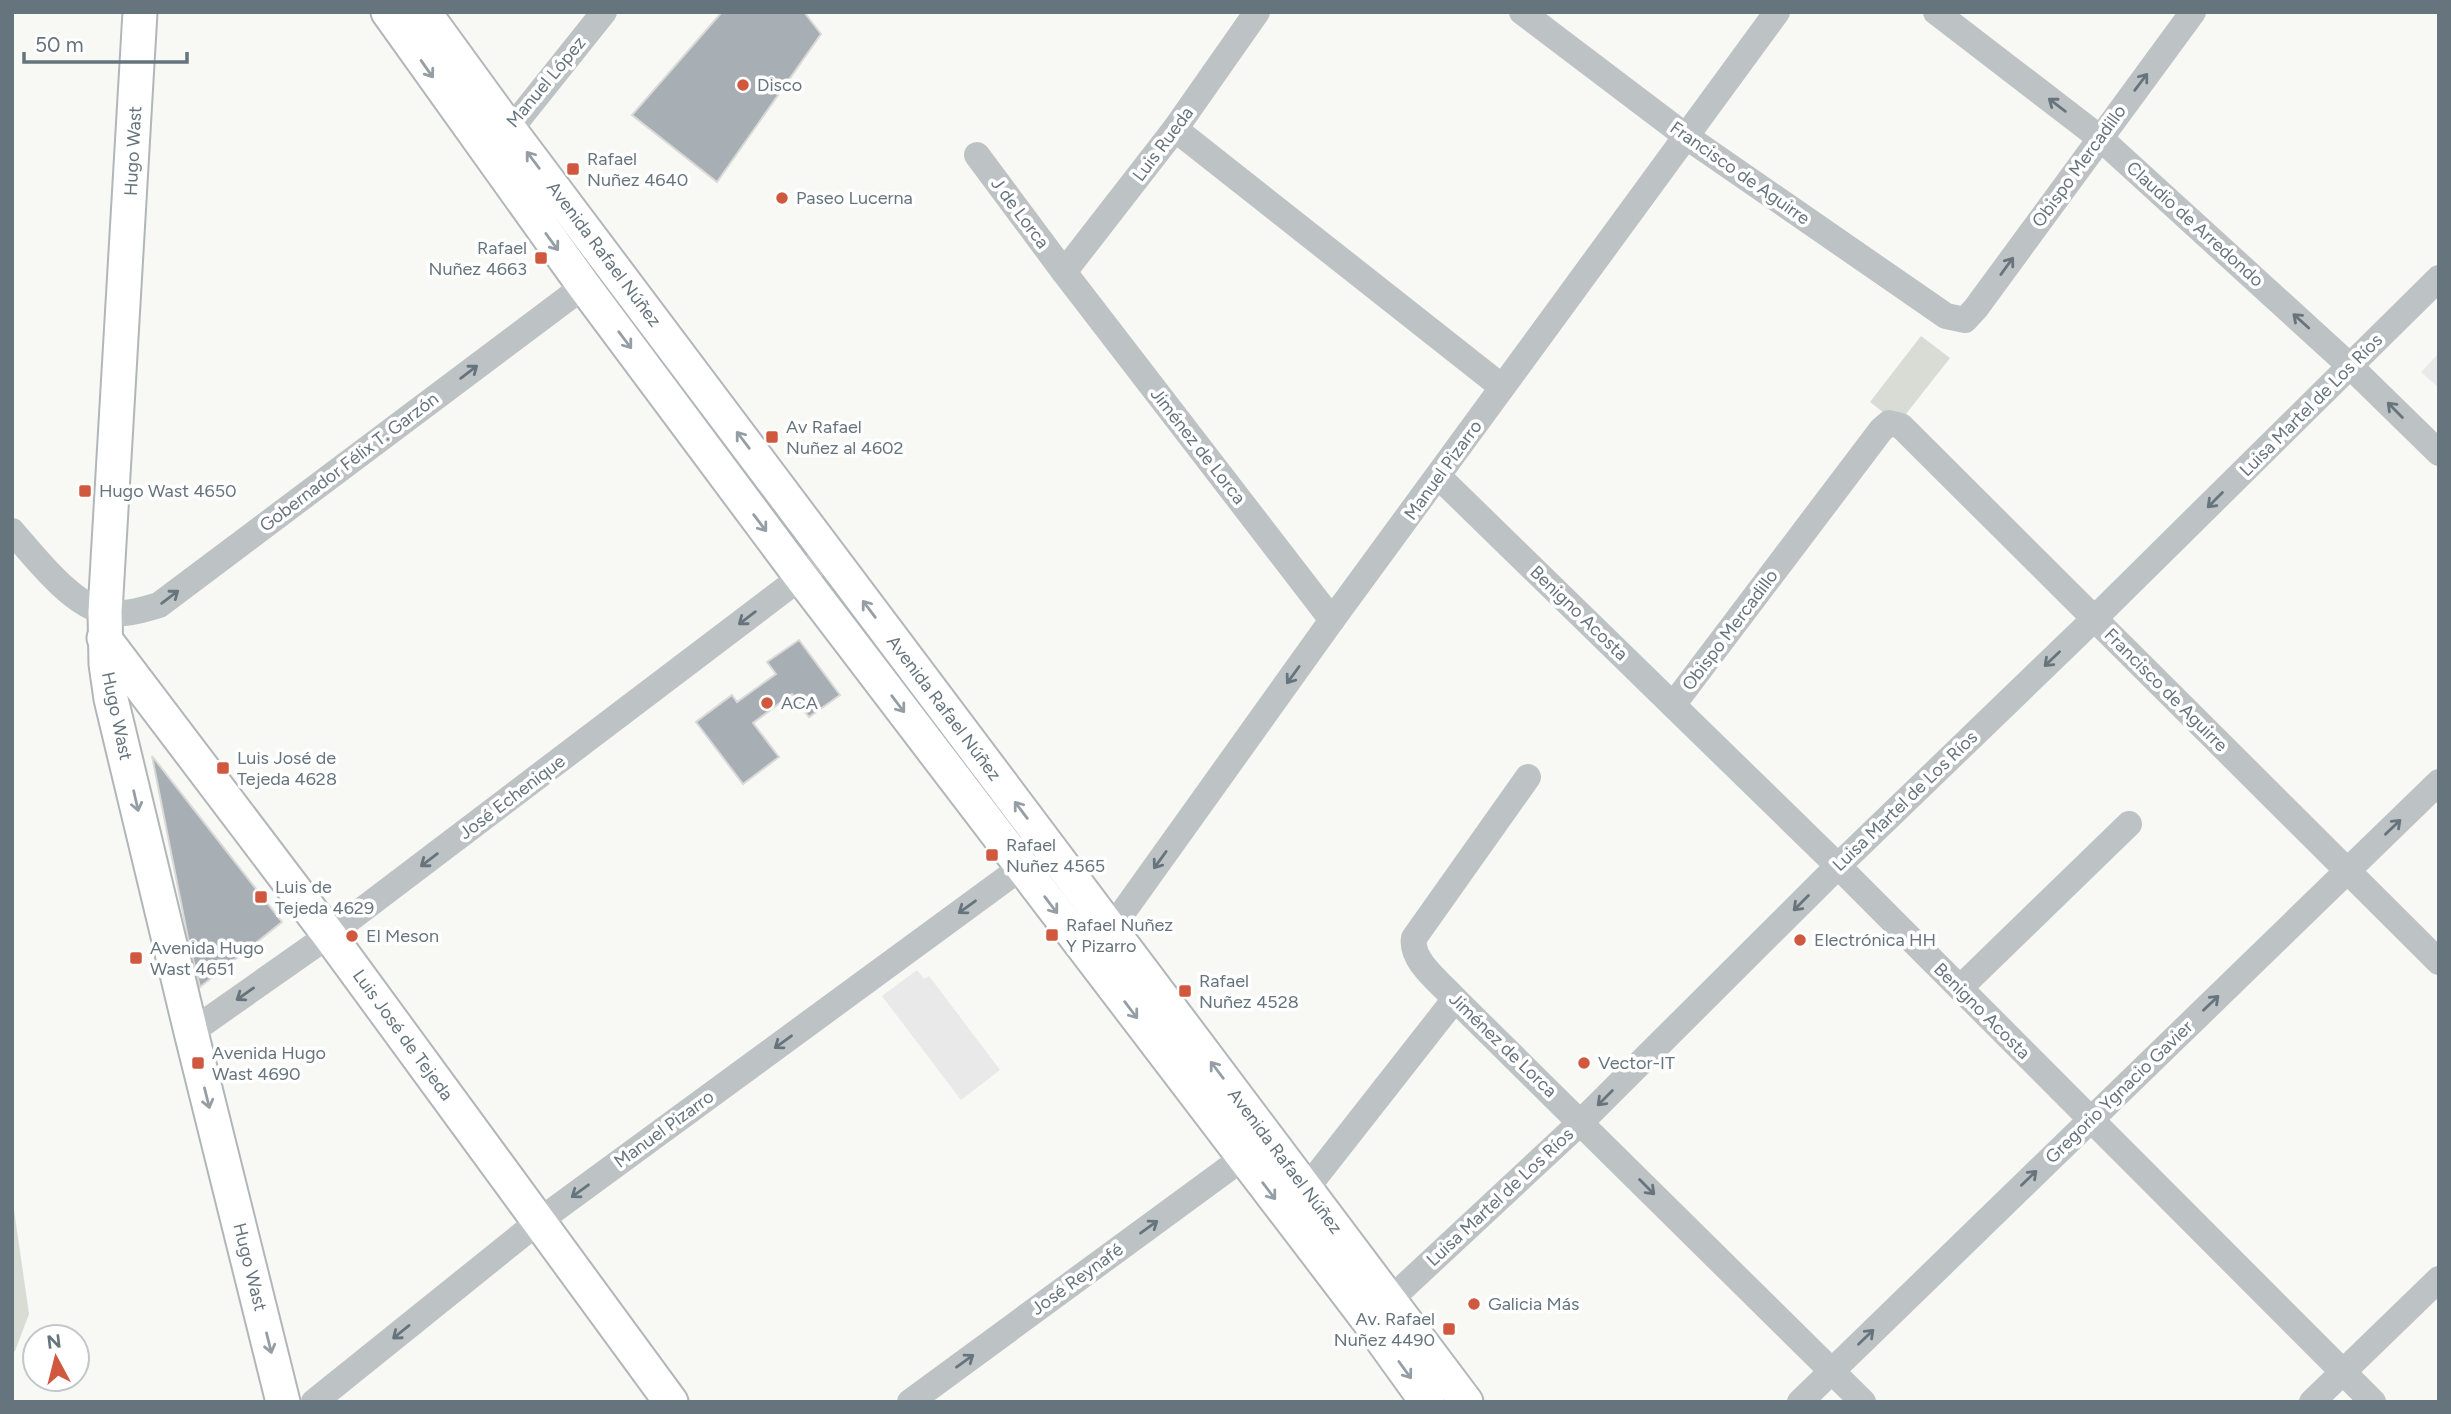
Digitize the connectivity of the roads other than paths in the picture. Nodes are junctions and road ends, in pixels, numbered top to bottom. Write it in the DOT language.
graph roads {
  1 [pos="140,12"];
  2 [pos="388,12"];
  3 [pos="424,12"];
  4 [pos="604,12"];
  5 [pos="1257,12"];
  6 [pos="1522,12"];
  7 [pos="1777,12"];
  8 [pos="1936,12"];
  9 [pos="2193,12"];
  10 [pos="1175,129"];
  11 [pos="1686,137"];
  12 [pos="496,138"];
  13 [pos="2100,138"];
  14 [pos="977,155"];
  15 [pos="1064,272"];
  16 [pos="2439,278"];
  17 [pos="584,286"];
  18 [pos="1965,320"];
  19 [pos="2351,367"];
  20 [pos="1502,387"];
  21 [pos="1889,423"];
  22 [pos="2439,453"];
  23 [pos="1438,476"];
  24 [pos="12,531"];
  25 [pos="828,554"];
  26 [pos="801,577"];
  27 [pos="2095,618"];
  28 [pos="1332,620"];
  29 [pos="105,625"];
  30 [pos="1673,705"];
  31 [pos="1528,777"];
  32 [pos="2439,782"];
  33 [pos="2129,824"];
  34 [pos="1838,866"];
  35 [pos="1021,867"];
  36 [pos="2347,872"];
  37 [pos="1111,929"];
  38 [pos="330,935"];
  39 [pos="2439,962"];
  40 [pos="1960,988"];
  41 [pos="1455,999"];
  42 [pos="191,1032"];
  43 [pos="2090,1119"];
  44 [pos="1581,1122"];
  45 [pos="1244,1157"];
  46 [pos="1306,1189"];
  47 [pos="539,1221"];
  48 [pos="2439,1279"];
  49 [pos="1380,1310"];
  50 [pos="1831,1371"];
  51 [pos="2343,1371"];
  52 [pos="284,1402"];
  53 [pos="314,1402"];
  54 [pos="671,1402"];
  55 [pos="910,1402"];
  56 [pos="1427,1402"];
  57 [pos="1466,1402"];
  58 [pos="1800,1402"];
  59 [pos="1863,1402"];
  60 [pos="2312,1402"];
  61 [pos="2373,1402"];
  1 -- 29 [label="main road, Hugo Wast"];
  2 -- 12 [label="main road, Avenida Rafael Núñez, one-way"];
  3 -- 12 [label="main road, Avenida Rafael Núñez"];
  4 -- 12 [label="street, Manuel López"];
  5 -- 10 [label="street, Luis Rueda"];
  6 -- 11 [label="street, Francisco de Aguirre"];
  7 -- 11 [label="street, Manuel Pizarro"];
  13 -- 8 [label="street, Claudio de Arredondo, one-way"];
  13 -- 9 [label="street, Obispo Mercadillo, one-way"];
  10 -- 15 [label="street, Luis Rueda"];
  10 -- 20 [label="street"];
  11 -- 18 [label="street, Francisco de Aguirre"];
  11 -- 20 [label="street, Manuel Pizarro"];
  12 -- 17 [label="main road, Avenida Rafael Núñez, one-way"];
  25 -- 12 [label="main road, Avenida Rafael Núñez, one-way"];
  18 -- 13 [label="street, Obispo Mercadillo, one-way"];
  19 -- 13 [label="street, Claudio de Arredondo, one-way"];
  14 -- 15 [label="street, J de Lorca"];
  15 -- 28 [label="street, Jiménez de Lorca"];
  16 -- 19 [label="street, Luisa Martel de Los Ríos"];
  17 -- 26 [label="main road, Avenida Rafael Núñez, one-way"];
  29 -- 17 [label="street, Gobernador Félix T. Garzón, one-way"];
  22 -- 19 [label="street, Claudio de Arredondo, one-way"];
  19 -- 27 [label="street, Luisa Martel de Los Ríos, one-way"];
  20 -- 23 [label="street, Manuel Pizarro"];
  21 -- 27 [label="street, Francisco de Aguirre"];
  21 -- 30 [label="street, Obispo Mercadillo"];
  23 -- 28 [label="street, Manuel Pizarro"];
  23 -- 30 [label="street, Benigno Acosta"];
  24 -- 29 [label="street, Luis José de Tejeda"];
  25 -- 26 [label="street, José Echenique"];
  37 -- 25 [label="main road, Avenida Rafael Núñez, one-way"];
  26 -- 35 [label="main road, Avenida Rafael Núñez, one-way"];
  26 -- 38 [label="street, José Echenique, one-way"];
  27 -- 34 [label="street, Luisa Martel de Los Ríos, one-way"];
  27 -- 36 [label="street, Francisco de Aguirre"];
  28 -- 37 [label="street, Manuel Pizarro, one-way"];
  29 -- 38 [label="main road, Luis José de Tejeda"];
  29 -- 42 [label="main road, Hugo Wast, one-way"];
  30 -- 34 [label="street, Benigno Acosta"];
  31 -- 41 [label="street, Jiménez de Lorca"];
  36 -- 32 [label="street, Gregorio Ygnacio Gavier, one-way"];
  33 -- 40 [label="street"];
  34 -- 40 [label="street, Benigno Acosta"];
  34 -- 44 [label="street, Luisa Martel de Los Ríos, one-way"];
  35 -- 45 [label="main road, Avenida Rafael Núñez, one-way"];
  35 -- 47 [label="street, Manuel Pizarro, one-way"];
  36 -- 39 [label="street, Francisco de Aguirre"];
  43 -- 36 [label="street, Gregorio Ygnacio Gavier, one-way"];
  46 -- 37 [label="main road, Avenida Rafael Núñez, one-way"];
  38 -- 42 [label="street, José Echenique, one-way"];
  38 -- 47 [label="main road, Luis José de Tejeda"];
  40 -- 43 [label="street, Benigno Acosta"];
  41 -- 44 [label="street, Jiménez de Lorca"];
  41 -- 46 [label="street"];
  42 -- 52 [label="main road, Hugo Wast, one-way"];
  50 -- 43 [label="street, Gregorio Ygnacio Gavier, one-way"];
  43 -- 51 [label="street, Benigno Acosta"];
  44 -- 49 [label="street, Luisa Martel de Los Ríos"];
  44 -- 50 [label="street, Jiménez de Lorca, one-way"];
  45 -- 49 [label="main road, Avenida Rafael Núñez, one-way"];
  55 -- 45 [label="street, José Reynafé, one-way"];
  46 -- 49 [label="main road, Avenida Rafael Núñez"];
  47 -- 53 [label="street, Manuel Pizarro, one-way"];
  47 -- 54 [label="main road, Luis José de Tejeda"];
  48 -- 51 [label="street"];
  49 -- 56 [label="main road, Avenida Rafael Núñez, one-way"];
  49 -- 57 [label="main road, Avenida Rafael Núñez"];
  50 -- 58 [label="street, Gregorio Ygnacio Gavier"];
  50 -- 59 [label="street, Jiménez de Lorca"];
  51 -- 60 [label="street"];
  51 -- 61 [label="street, Benigno Acosta"];
}
